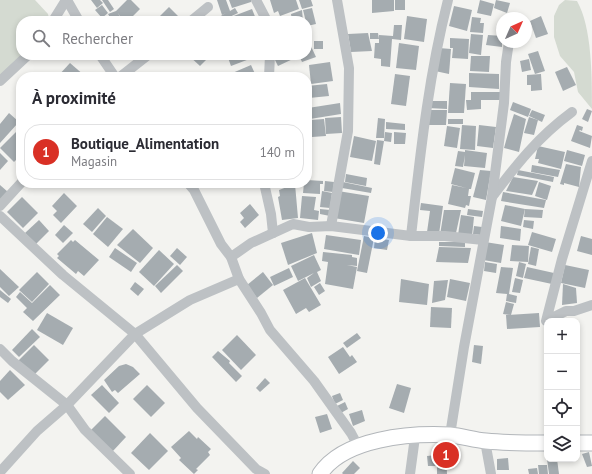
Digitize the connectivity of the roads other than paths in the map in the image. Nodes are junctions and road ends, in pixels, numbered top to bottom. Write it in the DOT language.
graph roads {
  1 [pos="256,0"];
  2 [pos="337,0"];
  3 [pos="448,0"];
  4 [pos="69,1"];
  5 [pos="208,7"];
  6 [pos="57,16"];
  7 [pos="77,16"];
  8 [pos="197,16"];
  9 [pos="264,16"];
  10 [pos="508,48"];
  11 [pos="23,60"];
  12 [pos="103,60"];
  13 [pos="142,60"];
  14 [pos="270,60"];
  15 [pos="112,72"];
  16 [pos="126,72"];
  17 [pos="268,72"];
  18 [pos="0,81"];
  19 [pos="572,112"];
  20 [pos="592,161"];
  21 [pos="16,188"];
  22 [pos="192,188"];
  23 [pos="265,188"];
  24 [pos="492,197"];
  25 [pos="0,206"];
  26 [pos="0,216"];
  27 [pos="330,226"];
  28 [pos="273,234"];
  29 [pos="411,236"];
  30 [pos="483,240"];
  31 [pos="231,257"];
  32 [pos="239,279"];
  33 [pos="592,305"];
  34 [pos="135,334"];
  35 [pos="0,349"];
  36 [pos="66,405"];
  37 [pos="450,435"];
  38 [pos="415,437"];
  39 [pos="485,441"];
  40 [pos="544,443"];
  41 [pos="580,443"];
  42 [pos="592,443"];
  43 [pos="358,446"];
  44 [pos="0,472"];
  45 [pos="130,474"];
  46 [pos="265,474"];
  47 [pos="320,474"];
  48 [pos="410,474"];
  49 [pos="491,474"];
  1 -- 9 [label="street"];
  2 -- 27 [label="street"];
  3 -- 29 [label="street"];
  4 -- 6 [label="street"];
  4 -- 7 [label="street"];
  5 -- 8 [label="street"];
  10 -- 24 [label="street"];
  11 -- 18 [label="street"];
  12 -- 15 [label="street"];
  13 -- 16 [label="street"];
  14 -- 17 [label="street"];
  19 -- 24 [label="street"];
  20 -- 33 [label="street"];
  21 -- 25 [label="street"];
  22 -- 31 [label="street"];
  23 -- 28 [label="street"];
  24 -- 30 [label="street"];
  26 -- 34 [label="street"];
  27 -- 28 [label="street"];
  27 -- 29 [label="street"];
  28 -- 31 [label="street"];
  29 -- 30 [label="street"];
  30 -- 37 [label="street"];
  31 -- 32 [label="street"];
  32 -- 34 [label="street"];
  32 -- 43 [label="street"];
  34 -- 36 [label="street"];
  34 -- 46 [label="street"];
  35 -- 36 [label="street"];
  36 -- 44 [label="street"];
  36 -- 45 [label="street"];
  37 -- 38 [label="street"];
  37 -- 39 [label="street"];
  38 -- 43 [label="street"];
  38 -- 48 [label="street"];
  39 -- 40 [label="street"];
  39 -- 49 [label="street"];
  41 -- 42 [label="street"];
  43 -- 47 [label="street"];
}
